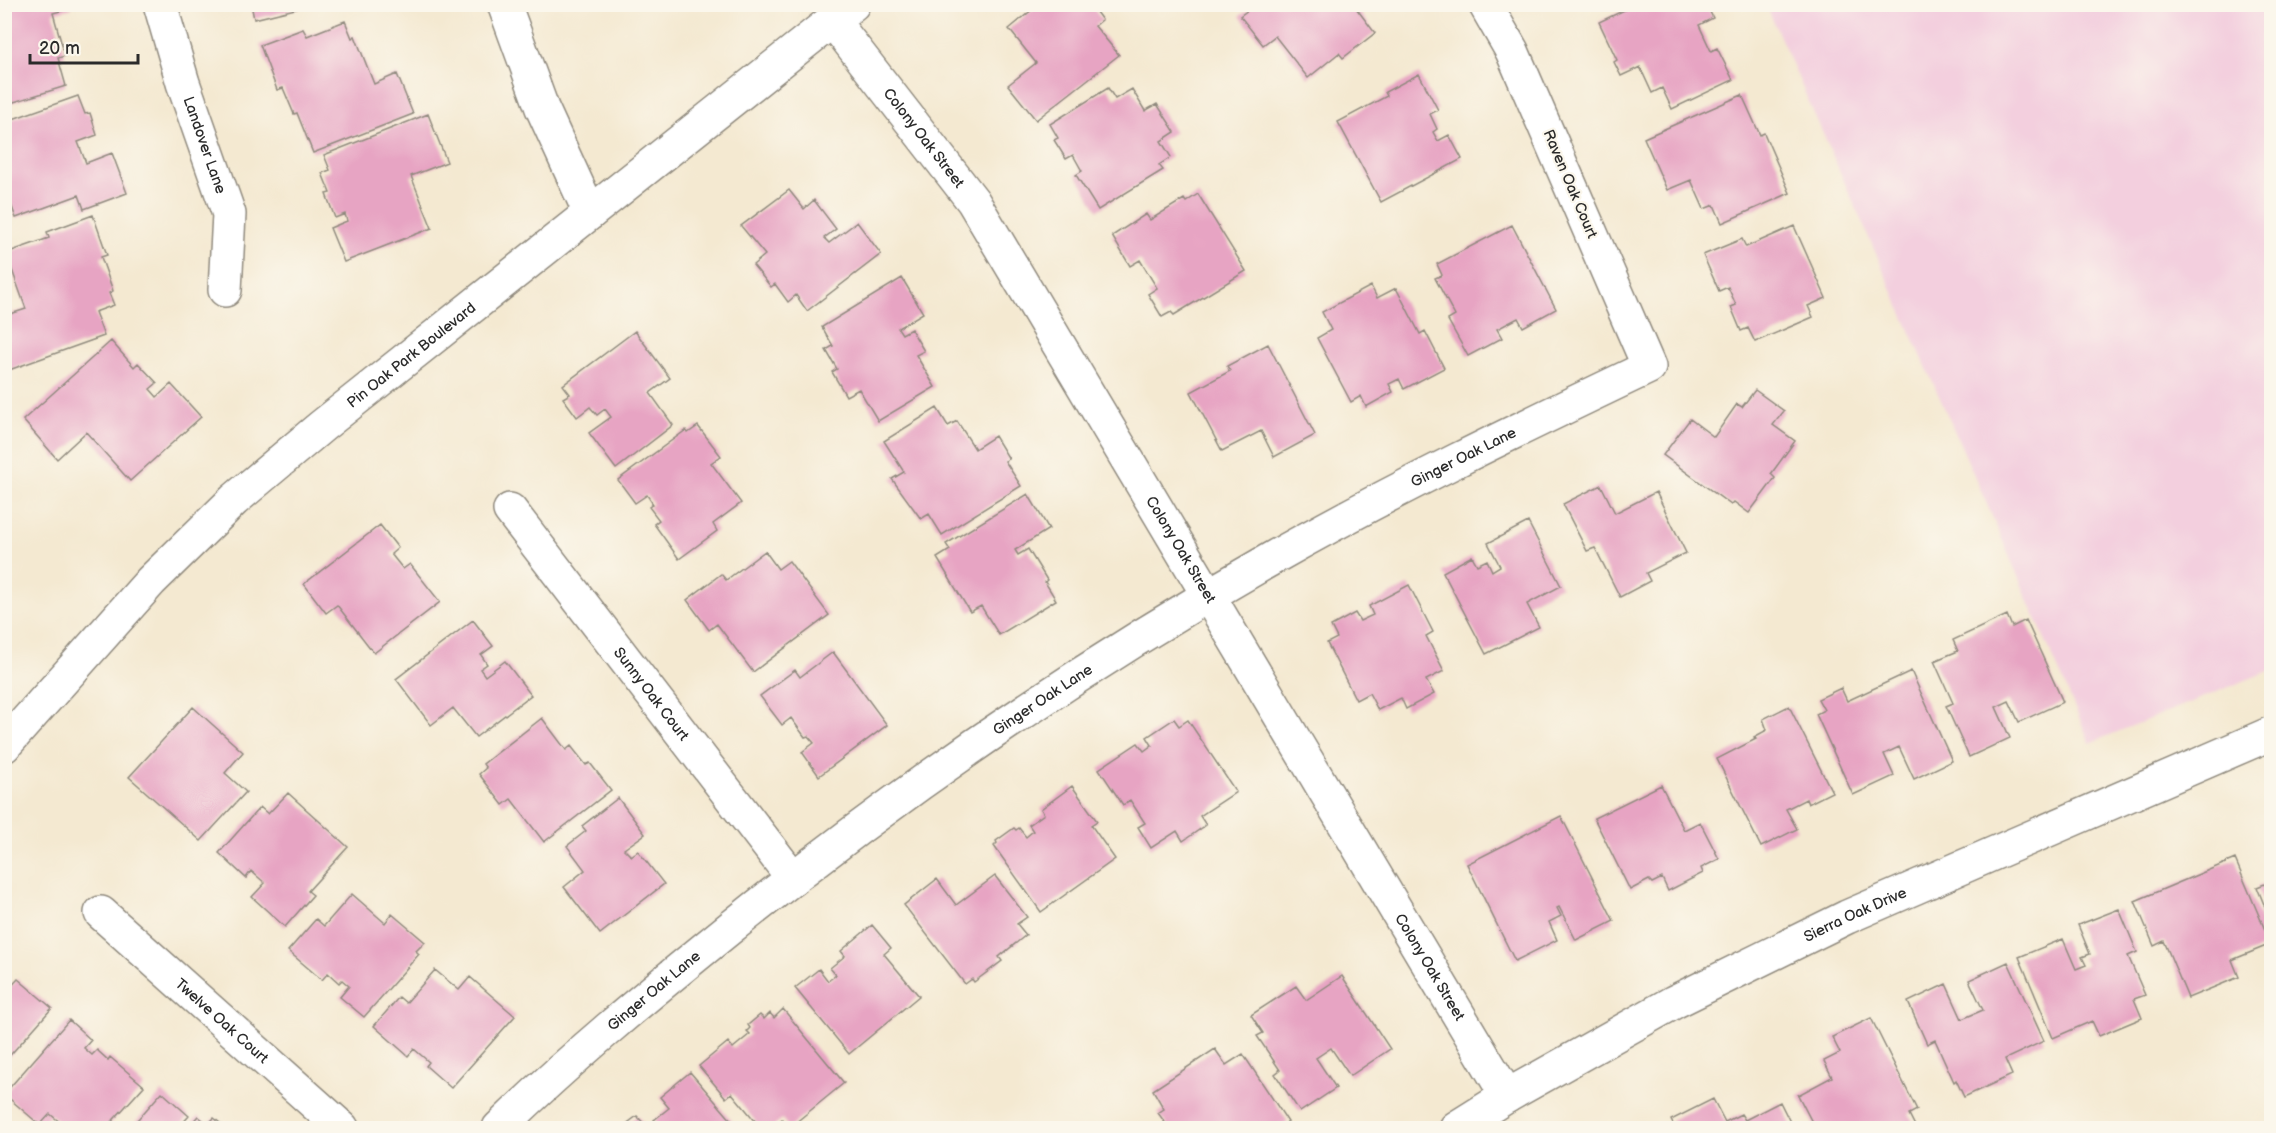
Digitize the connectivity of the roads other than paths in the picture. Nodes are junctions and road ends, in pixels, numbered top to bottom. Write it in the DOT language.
graph roads {
  1 [pos="160,4"];
  2 [pos="504,4"];
  3 [pos="1485,4"];
  4 [pos="843,13"];
  5 [pos="590,213"];
  6 [pos="225,290"];
  7 [pos="1649,367"];
  8 [pos="510,510"];
  9 [pos="1209,595"];
  10 [pos="2271,733"];
  11 [pos="4,747"];
  12 [pos="793,878"];
  13 [pos="101,913"];
  14 [pos="1507,1096"];
  15 [pos="342,1128"];
  16 [pos="499,1128"];
  17 [pos="1456,1128"];
  1 -- 6 [label="street, Landover Lane"];
  2 -- 5 [label="street"];
  3 -- 7 [label="street, Raven Oak Court"];
  4 -- 5 [label="street, Pin Oak Park Boulevard"];
  4 -- 9 [label="street, Colony Oak Street"];
  5 -- 11 [label="street, Pin Oak Park Boulevard"];
  7 -- 9 [label="street, Ginger Oak Lane"];
  8 -- 12 [label="street, Sunny Oak Court"];
  9 -- 12 [label="street, Ginger Oak Lane"];
  9 -- 14 [label="street, Colony Oak Street"];
  10 -- 14 [label="street, Sierra Oak Drive"];
  12 -- 16 [label="street, Ginger Oak Lane"];
  13 -- 15 [label="street, Twelve Oak Court"];
  14 -- 17 [label="street, Sierra Oak Drive"];
}
